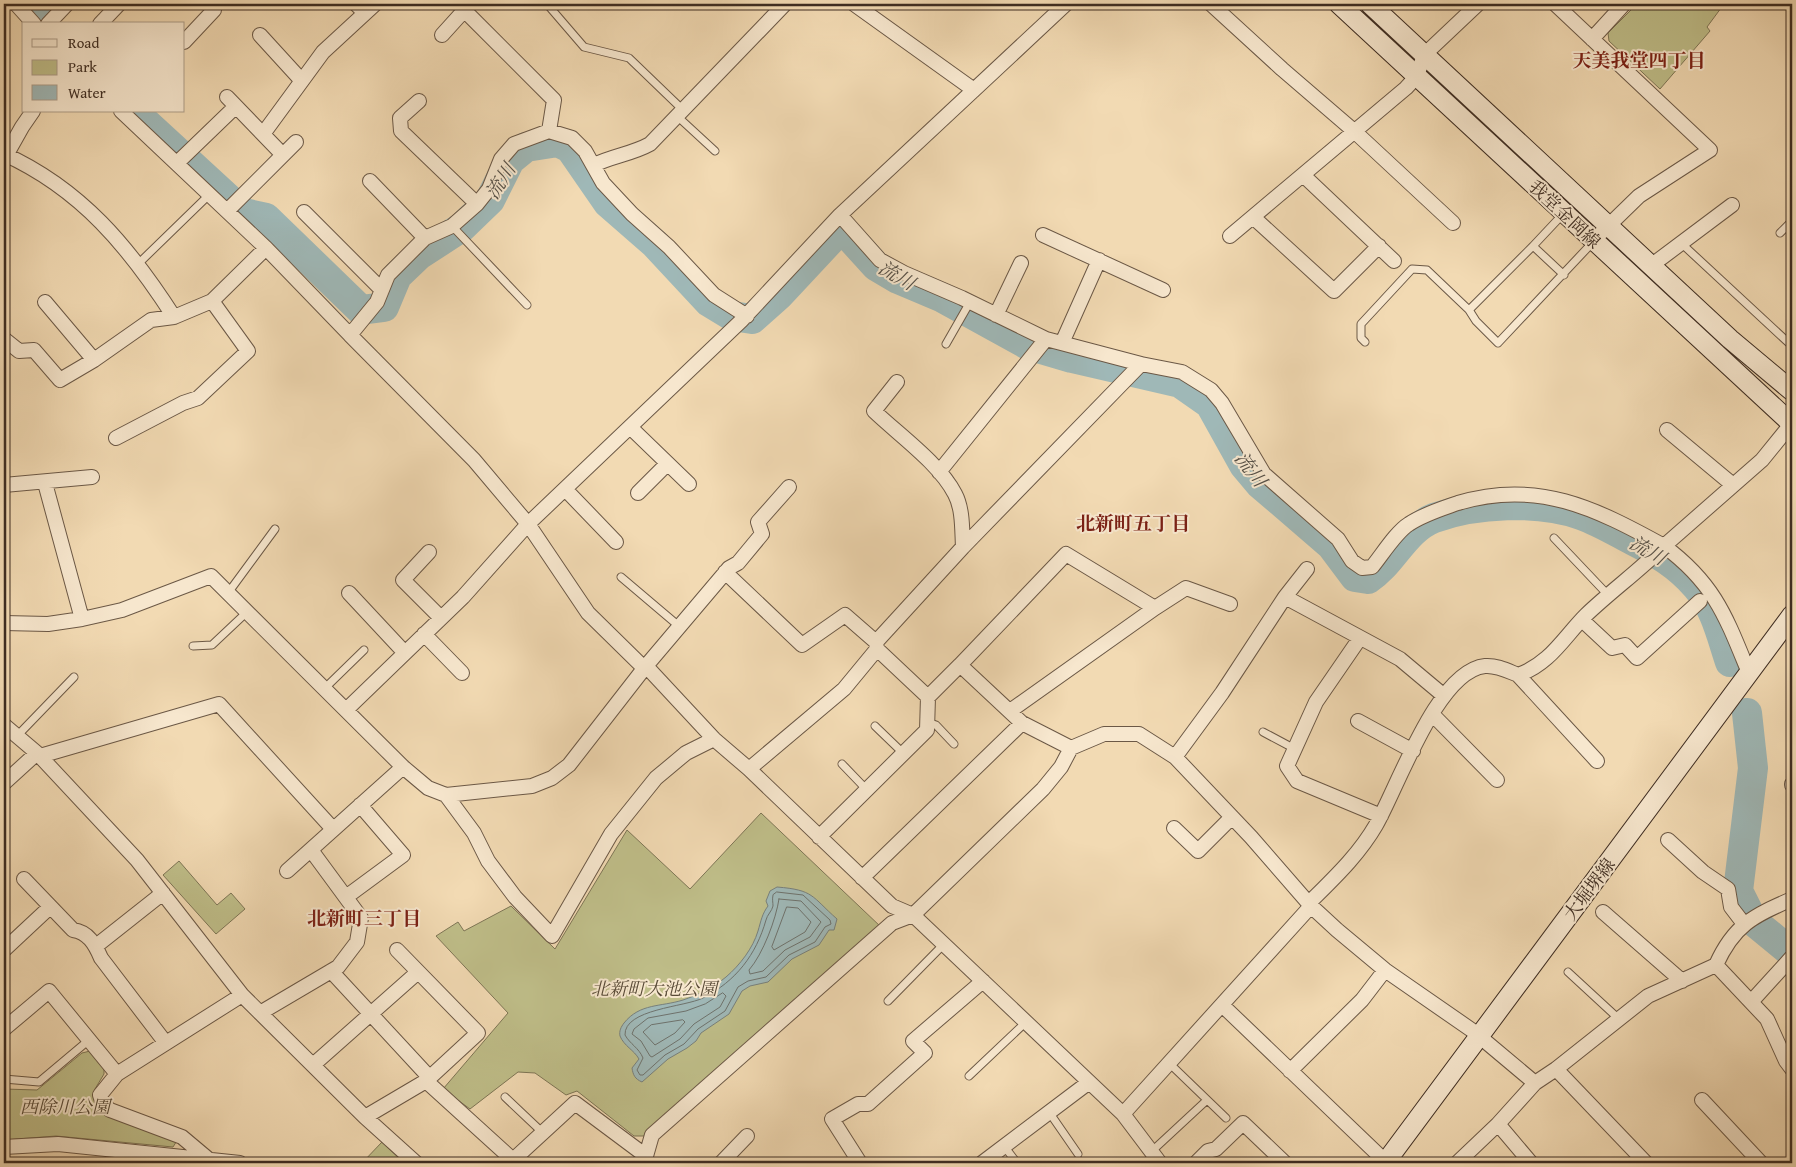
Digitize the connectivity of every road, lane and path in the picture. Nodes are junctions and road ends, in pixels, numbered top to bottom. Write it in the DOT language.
graph roads {
  1 [pos="16,4"];
  2 [pos="67,4"];
  3 [pos="119,4"];
  4 [pos="351,4"];
  5 [pos="375,4"];
  6 [pos="547,4"];
  7 [pos="785,4"];
  8 [pos="854,4"];
  9 [pos="1066,4"];
  10 [pos="1211,4"];
  11 [pos="1339,4"];
  12 [pos="1370,4"];
  13 [pos="1555,4"];
  14 [pos="1624,4"];
  15 [pos="1473,5"];
  16 [pos="214,10"];
  17 [pos="470,10"];
  18 [pos="362,15"];
  19 [pos="51,20"];
  20 [pos="32,22"];
  21 [pos="102,22"];
  22 [pos="260,35"];
  23 [pos="442,35"];
  24 [pos="1592,39"];
  25 [pos="185,41"];
  26 [pos="1424,55"];
  27 [pos="1417,76"];
  28 [pos="302,81"];
  29 [pos="974,90"];
  30 [pos="419,101"];
  31 [pos="32,112"];
  32 [pos="122,112"];
  33 [pos="680,113"];
  34 [pos="549,131"];
  35 [pos="1354,131"];
  36 [pos="263,134"];
  37 [pos="296,142"];
  38 [pos="715,151"];
  39 [pos="283,155"];
  40 [pos="5,156"];
  41 [pos="181,159"];
  42 [pos="594,165"];
  43 [pos="1303,174"];
  44 [pos="370,181"];
  45 [pos="210,194"];
  46 [pos="476,204"];
  47 [pos="1732,205"];
  48 [pos="228,210"];
  49 [pos="304,212"];
  50 [pos="1564,213"];
  51 [pos="840,215"];
  52 [pos="1253,217"];
  53 [pos="1792,221"];
  54 [pos="1453,223"];
  55 [pos="452,226"];
  56 [pos="1608,226"];
  57 [pos="1780,233"];
  58 [pos="1043,235"];
  59 [pos="1230,236"];
  60 [pos="425,238"];
  61 [pos="1594,241"];
  62 [pos="1682,243"];
  63 [pos="1379,246"];
  64 [pos="1534,246"];
  65 [pos="266,248"];
  66 [pos="1099,260"];
  67 [pos="1394,261"];
  68 [pos="1020,264"];
  69 [pos="137,265"];
  70 [pos="1652,265"];
  71 [pos="1564,275"];
  72 [pos="1163,290"];
  73 [pos="379,296"];
  74 [pos="212,301"];
  75 [pos="45,302"];
  76 [pos="527,305"];
  77 [pos="967,308"];
  78 [pos="1469,310"];
  79 [pos="996,315"];
  80 [pos="174,317"];
  81 [pos="744,318"];
  82 [pos="350,334"];
  83 [pos="4,339"];
  84 [pos="1365,342"];
  85 [pos="946,344"];
  86 [pos="1062,344"];
  87 [pos="1041,346"];
  88 [pos="1792,346"];
  89 [pos="94,360"];
  90 [pos="1139,366"];
  91 [pos="897,382"];
  92 [pos="1792,390"];
  93 [pos="1792,423"];
  94 [pos="630,427"];
  95 [pos="1667,430"];
  96 [pos="116,438"];
  97 [pos="667,464"];
  98 [pos="939,472"];
  99 [pos="92,477"];
  100 [pos="44,483"];
  101 [pos="688,484"];
  102 [pos="1733,485"];
  103 [pos="4,486"];
  104 [pos="789,488"];
  105 [pos="565,489"];
  106 [pos="638,493"];
  107 [pos="528,524"];
  108 [pos="275,529"];
  109 [pos="1554,538"];
  110 [pos="616,542"];
  111 [pos="963,547"];
  112 [pos="1659,551"];
  113 [pos="429,552"];
  114 [pos="1307,569"];
  115 [pos="725,572"];
  116 [pos="622,577"];
  117 [pos="228,593"];
  118 [pos="349,594"];
  119 [pos="1609,596"];
  120 [pos="1285,597"];
  121 [pos="1700,601"];
  122 [pos="1230,604"];
  123 [pos="1155,608"];
  124 [pos="247,612"];
  125 [pos="1792,615"];
  126 [pos="441,618"];
  127 [pos="82,620"];
  128 [pos="1582,620"];
  129 [pos="4,623"];
  130 [pos="680,627"];
  131 [pos="424,634"];
  132 [pos="1360,638"];
  133 [pos="194,646"];
  134 [pos="877,646"];
  135 [pos="364,650"];
  136 [pos="405,653"];
  137 [pos="960,665"];
  138 [pos="645,667"];
  139 [pos="462,673"];
  140 [pos="1749,674"];
  141 [pos="1518,675"];
  142 [pos="74,676"];
  143 [pos="324,689"];
  144 [pos="1443,695"];
  145 [pos="928,697"];
  146 [pos="346,710"];
  147 [pos="1010,711"];
  148 [pos="1432,714"];
  149 [pos="927,722"];
  150 [pos="1358,722"];
  151 [pos="1022,723"];
  152 [pos="4,724"];
  153 [pos="876,726"];
  154 [pos="1263,732"];
  155 [pos="17,736"];
  156 [pos="714,739"];
  157 [pos="954,744"];
  158 [pos="1071,748"];
  159 [pos="1295,749"];
  160 [pos="1413,751"];
  161 [pos="903,753"];
  162 [pos="38,754"];
  163 [pos="1175,757"];
  164 [pos="1597,761"];
  165 [pos="842,764"];
  166 [pos="403,767"];
  167 [pos="749,768"];
  168 [pos="1497,780"];
  169 [pos="4,783"];
  170 [pos="866,789"];
  171 [pos="446,795"];
  172 [pos="360,805"];
  173 [pos="1381,816"];
  174 [pos="1232,817"];
  175 [pos="1174,828"];
  176 [pos="333,829"];
  177 [pos="819,837"];
  178 [pos="1668,840"];
  179 [pos="311,850"];
  180 [pos="287,871"];
  181 [pos="862,878"];
  182 [pos="24,879"];
  183 [pos="163,893"];
  184 [pos="346,897"];
  185 [pos="1792,899"];
  186 [pos="1310,905"];
  187 [pos="50,907"];
  188 [pos="1604,912"];
  189 [pos="913,915"];
  190 [pos="1744,924"];
  191 [pos="944,943"];
  192 [pos="96,946"];
  193 [pos="4,950"];
  194 [pos="397,950"];
  195 [pos="1791,958"];
  196 [pos="1716,965"];
  197 [pos="339,967"];
  198 [pos="1386,970"];
  199 [pos="418,972"];
  200 [pos="1568,972"];
  201 [pos="983,981"];
  202 [pos="1682,981"];
  203 [pos="242,995"];
  204 [pos="888,1001"];
  205 [pos="1751,1002"];
  206 [pos="1222,1005"];
  207 [pos="260,1014"];
  208 [pos="370,1014"];
  209 [pos="1619,1019"];
  210 [pos="1026,1022"];
  211 [pos="4,1029"];
  212 [pos="1479,1036"];
  213 [pos="89,1040"];
  214 [pos="165,1042"];
  215 [pos="1169,1063"];
  216 [pos="313,1065"];
  217 [pos="1556,1069"];
  218 [pos="1792,1069"];
  219 [pos="1290,1071"];
  220 [pos="117,1074"];
  221 [pos="969,1076"];
  222 [pos="4,1080"];
  223 [pos="428,1080"];
  224 [pos="1088,1083"];
  225 [pos="1535,1083"];
  226 [pos="505,1097"];
  227 [pos="1207,1100"];
  228 [pos="1702,1100"];
  229 [pos="1049,1112"];
  230 [pos="1123,1114"];
  231 [pos="366,1117"];
  232 [pos="1226,1118"];
  233 [pos="1498,1124"];
  234 [pos="542,1132"];
  235 [pos="747,1136"];
  236 [pos="1004,1146"];
  237 [pos="4,1147"];
  238 [pos="1078,1154"];
  239 [pos="207,1158"];
  240 [pos="643,1160"];
  241 [pos="1157,1160"];
  242 [pos="513,1162"];
  243 [pos="240,1163"];
  244 [pos="416,1163"];
  245 [pos="721,1163"];
  246 [pos="860,1163"];
  247 [pos="982,1163"];
  248 [pos="1016,1163"];
  249 [pos="1196,1163"];
  250 [pos="1285,1163"];
  251 [pos="1386,1163"];
  252 [pos="1457,1163"];
  253 [pos="1531,1163"];
  254 [pos="1646,1163"];
  255 [pos="1761,1163"];
  1 -- 20 [label="street"];
  2 -- 19 [label="street"];
  3 -- 21 [label="street"];
  4 -- 18 [label="lane"];
  5 -- 18 [label="street"];
  6 -- 33 [label="lane"];
  7 -- 33 [label="street"];
  8 -- 29 [label="street"];
  9 -- 29 [label="street"];
  10 -- 35 [label="street"];
  11 -- 27 [label="main road, 我堂金岡線"];
  12 -- 26 [label="main road, 我堂金岡線"];
  13 -- 24 [label="street"];
  14 -- 24 [label="street"];
  15 -- 26 [label="street"];
  16 -- 25 [label="street"];
  17 -- 23 [label="street"];
  17 -- 34 [label="street"];
  18 -- 28 [label="street"];
  22 -- 28 [label="street"];
  24 -- 56 [label="street"];
  26 -- 27 [label="street"];
  26 -- 56 [label="main road, 我堂金岡線"];
  27 -- 35 [label="street"];
  27 -- 50 [label="main road, 我堂金岡線"];
  28 -- 36 [label="street"];
  29 -- 51 [label="street"];
  30 -- 46 [label="street"];
  31 -- 40 [label="street"];
  32 -- 41 [label="street"];
  33 -- 38 [label="lane"];
  33 -- 42 [label="street"];
  34 -- 42 [label="street"];
  34 -- 46 [label="street"];
  35 -- 43 [label="street"];
  35 -- 54 [label="street"];
  36 -- 39 [label="street"];
  36 -- 41 [label="street"];
  37 -- 39 [label="street"];
  39 -- 48 [label="street"];
  40 -- 69 [label="street"];
  41 -- 45 [label="street"];
  42 -- 81 [label="street"];
  43 -- 52 [label="street"];
  43 -- 63 [label="street"];
  44 -- 60 [label="street"];
  45 -- 48 [label="street"];
  45 -- 69 [label="lane"];
  46 -- 55 [label="street"];
  47 -- 62 [label="street"];
  48 -- 65 [label="street"];
  49 -- 73 [label="street"];
  50 -- 61 [label="main road, 我堂金岡線"];
  50 -- 64 [label="lane"];
  51 -- 77 [label="street"];
  51 -- 81 [label="street"];
  52 -- 59 [label="street"];
  52 -- 63 [label="street"];
  53 -- 57 [label="lane"];
  55 -- 60 [label="street"];
  55 -- 76 [label="lane"];
  56 -- 61 [label="street"];
  56 -- 70 [label="main road, 我堂金岡線"];
  58 -- 66 [label="street"];
  60 -- 73 [label="street"];
  61 -- 71 [label="lane"];
  61 -- 93 [label="main road, 我堂金岡線"];
  62 -- 70 [label="street"];
  62 -- 88 [label="lane"];
  63 -- 67 [label="street"];
  64 -- 71 [label="lane"];
  64 -- 78 [label="lane"];
  65 -- 74 [label="street"];
  65 -- 82 [label="street"];
  66 -- 72 [label="street"];
  66 -- 86 [label="street"];
  68 -- 79 [label="street"];
  69 -- 80 [label="street"];
  70 -- 92 [label="main road, 我堂金岡線"];
  71 -- 78 [label="lane"];
  73 -- 82 [label="street"];
  74 -- 80 [label="street"];
  74 -- 96 [label="street"];
  75 -- 89 [label="street"];
  77 -- 79 [label="street"];
  77 -- 85 [label="lane"];
  78 -- 84 [label="lane"];
  79 -- 87 [label="street"];
  80 -- 89 [label="street"];
  81 -- 94 [label="street"];
  82 -- 107 [label="street"];
  83 -- 89 [label="street"];
  86 -- 87 [label="street"];
  86 -- 90 [label="street"];
  87 -- 98 [label="street"];
  90 -- 111 [label="street"];
  90 -- 112 [label="street"];
  91 -- 98 [label="street"];
  93 -- 102 [label="street"];
  94 -- 97 [label="street"];
  94 -- 105 [label="street"];
  95 -- 102 [label="street"];
  97 -- 101 [label="street"];
  97 -- 106 [label="street"];
  98 -- 111 [label="street"];
  99 -- 100 [label="street"];
  100 -- 103 [label="street"];
  100 -- 127 [label="street"];
  102 -- 112 [label="street"];
  104 -- 115 [label="street"];
  105 -- 107 [label="street"];
  105 -- 110 [label="street"];
  107 -- 126 [label="street"];
  107 -- 138 [label="street"];
  108 -- 117 [label="lane"];
  109 -- 119 [label="lane"];
  111 -- 134 [label="street"];
  112 -- 119 [label="street"];
  112 -- 140 [label="street"];
  113 -- 126 [label="street"];
  114 -- 120 [label="street"];
  115 -- 130 [label="street"];
  115 -- 134 [label="street"];
  116 -- 130 [label="lane"];
  117 -- 124 [label="street"];
  117 -- 127 [label="street"];
  118 -- 136 [label="street"];
  119 -- 128 [label="street"];
  120 -- 132 [label="street"];
  120 -- 163 [label="street"];
  121 -- 128 [label="street"];
  122 -- 123 [label="street"];
  123 -- 137 [label="street"];
  123 -- 147 [label="street"];
  124 -- 133 [label="lane"];
  124 -- 143 [label="street"];
  125 -- 140 [label="main road, 大堀堺線"];
  126 -- 131 [label="street"];
  127 -- 129 [label="street"];
  128 -- 141 [label="street"];
  130 -- 138 [label="street"];
  131 -- 136 [label="street"];
  131 -- 139 [label="street"];
  132 -- 144 [label="street"];
  132 -- 159 [label="street"];
  134 -- 145 [label="street"];
  134 -- 167 [label="street"];
  135 -- 143 [label="lane"];
  136 -- 146 [label="street"];
  137 -- 145 [label="street"];
  137 -- 147 [label="street"];
  138 -- 156 [label="street"];
  138 -- 171 [label="street"];
  140 -- 212 [label="main road, 大堀堺線"];
  141 -- 144 [label="street"];
  141 -- 164 [label="street"];
  142 -- 155 [label="lane"];
  143 -- 146 [label="street"];
  144 -- 148 [label="street"];
  145 -- 149 [label="street"];
  146 -- 166 [label="street"];
  147 -- 151 [label="street"];
  148 -- 160 [label="street"];
  148 -- 168 [label="street"];
  149 -- 157 [label="lane"];
  149 -- 161 [label="street"];
  150 -- 160 [label="street"];
  151 -- 158 [label="street"];
  151 -- 181 [label="street"];
  152 -- 155 [label="street"];
  153 -- 161 [label="lane"];
  154 -- 159 [label="lane"];
  155 -- 162 [label="street"];
  156 -- 167 [label="street"];
  156 -- 171 [label="street"];
  158 -- 163 [label="street"];
  158 -- 189 [label="street"];
  159 -- 173 [label="street"];
  160 -- 173 [label="street"];
  161 -- 170 [label="street"];
  162 -- 169 [label="street"];
  162 -- 176 [label="street"];
  162 -- 183 [label="street"];
  163 -- 174 [label="street"];
  165 -- 170 [label="lane"];
  166 -- 171 [label="street"];
  166 -- 172 [label="street"];
  167 -- 177 [label="street"];
  170 -- 177 [label="street"];
  172 -- 176 [label="street"];
  172 -- 184 [label="street"];
  173 -- 186 [label="street"];
  174 -- 175 [label="street"];
  174 -- 186 [label="street"];
  176 -- 179 [label="street"];
  177 -- 181 [label="street"];
  178 -- 190 [label="street"];
  179 -- 180 [label="street"];
  179 -- 184 [label="street"];
  181 -- 189 [label="street"];
  182 -- 187 [label="street"];
  183 -- 192 [label="street"];
  183 -- 203 [label="street"];
  184 -- 197 [label="street"];
  185 -- 190 [label="street"];
  186 -- 198 [label="street"];
  186 -- 206 [label="street"];
  187 -- 192 [label="street"];
  187 -- 193 [label="street"];
  188 -- 202 [label="street"];
  189 -- 191 [label="street"];
  189 -- 240 [label="street"];
  190 -- 196 [label="street"];
  191 -- 201 [label="street"];
  191 -- 204 [label="lane"];
  192 -- 214 [label="street"];
  194 -- 199 [label="street"];
  195 -- 205 [label="street"];
  196 -- 202 [label="street"];
  196 -- 205 [label="street"];
  197 -- 207 [label="street"];
  197 -- 208 [label="street"];
  198 -- 212 [label="street"];
  198 -- 219 [label="street"];
  199 -- 208 [label="street"];
  199 -- 223 [label="street"];
  200 -- 209 [label="lane"];
  201 -- 210 [label="street"];
  201 -- 246 [label="street"];
  202 -- 209 [label="street"];
  203 -- 207 [label="street"];
  203 -- 214 [label="street"];
  205 -- 218 [label="street"];
  206 -- 215 [label="street"];
  206 -- 219 [label="street"];
  207 -- 216 [label="street"];
  208 -- 216 [label="street"];
  208 -- 223 [label="street"];
  209 -- 217 [label="street"];
  210 -- 221 [label="lane"];
  210 -- 224 [label="street"];
  211 -- 213 [label="street"];
  212 -- 225 [label="street"];
  212 -- 251 [label="main road, 大堀堺線"];
  213 -- 220 [label="street"];
  213 -- 222 [label="lane"];
  214 -- 220 [label="street"];
  215 -- 227 [label="lane"];
  215 -- 230 [label="street"];
  216 -- 231 [label="street"];
  217 -- 225 [label="street"];
  217 -- 254 [label="street"];
  219 -- 251 [label="street"];
  220 -- 239 [label="street"];
  223 -- 231 [label="street"];
  223 -- 242 [label="street"];
  224 -- 229 [label="street"];
  224 -- 230 [label="street"];
  225 -- 233 [label="street"];
  226 -- 234 [label="lane"];
  227 -- 232 [label="lane"];
  227 -- 241 [label="lane"];
  228 -- 255 [label="street"];
  229 -- 236 [label="street"];
  229 -- 238 [label="lane"];
  230 -- 241 [label="street"];
  231 -- 244 [label="street"];
  233 -- 252 [label="street"];
  233 -- 253 [label="street"];
  234 -- 240 [label="street"];
  234 -- 242 [label="street"];
  235 -- 245 [label="street"];
  236 -- 247 [label="street"];
  236 -- 248 [label="lane"];
  237 -- 239 [label="street"];
  239 -- 243 [label="street"];
  249 -- 250 [label="street"];
}
